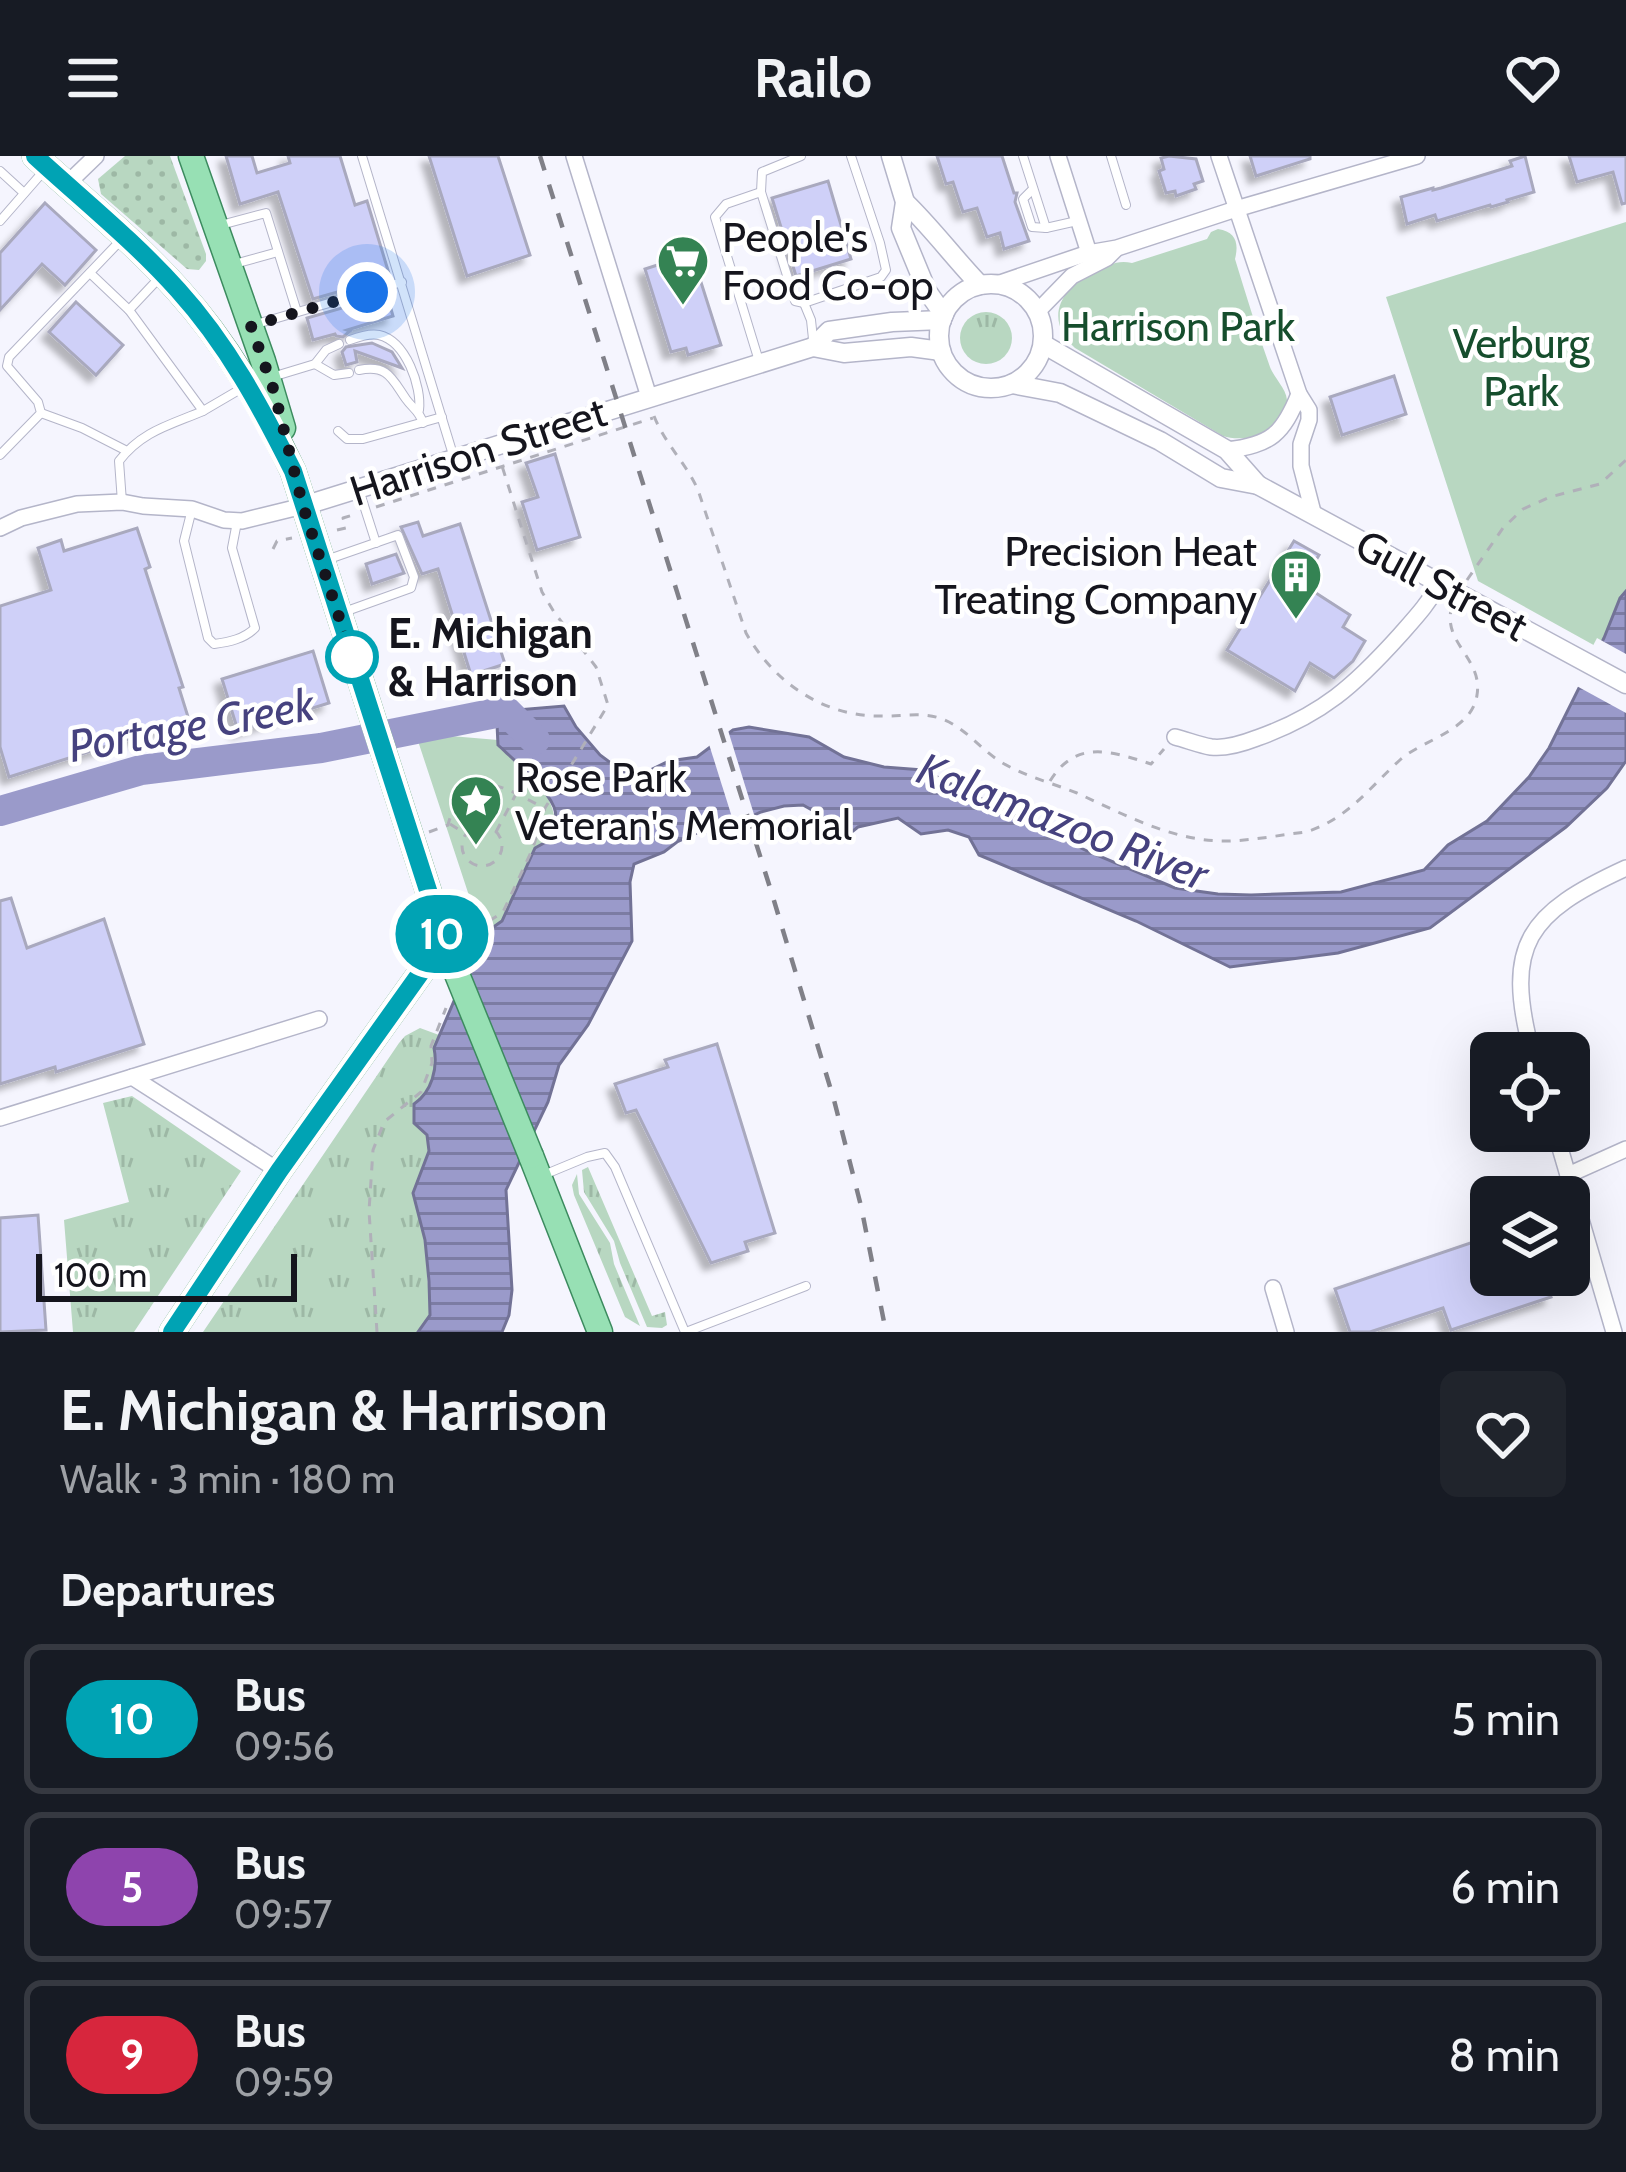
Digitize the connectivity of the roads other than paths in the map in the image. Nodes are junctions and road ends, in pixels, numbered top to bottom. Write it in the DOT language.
graph roads {
  1 [pos="95,156"];
  2 [pos="191,156"];
  3 [pos="362,156"];
  4 [pos="574,156"];
  5 [pos="801,156"];
  6 [pos="851,156"];
  7 [pos="890,156"];
  8 [pos="1023,156"];
  9 [pos="1058,156"];
  10 [pos="1112,156"];
  11 [pos="1219,156"];
  12 [pos="1418,156"];
  13 [pos="50,169"];
  14 [pos="0,171"];
  15 [pos="24,193"];
  16 [pos="761,193"];
  17 [pos="905,202"];
  18 [pos="1126,205"];
  19 [pos="1236,209"];
  20 [pos="1079,220"];
  21 [pos="0,221"];
  22 [pos="216,226"];
  23 [pos="123,238"];
  24 [pos="1117,248"];
  25 [pos="278,252"];
  26 [pos="1089,253"];
  27 [pos="230,265"];
  28 [pos="90,273"];
  29 [pos="163,275"];
  30 [pos="402,282"];
  31 [pos="988,284"];
  32 [pos="804,303"];
  33 [pos="129,310"];
  34 [pos="297,312"];
  35 [pos="1037,312"];
  36 [pos="943,317"];
  37 [pos="251,326"];
  38 [pos="350,340"];
  39 [pos="339,344"];
  40 [pos="1043,344"];
  41 [pos="813,347"];
  42 [pos="941,350"];
  43 [pos="760,363"];
  44 [pos="315,364"];
  45 [pos="259,381"];
  46 [pos="1012,385"];
  47 [pos="1299,394"];
  48 [pos="651,407"];
  49 [pos="419,410"];
  50 [pos="203,411"];
  51 [pos="41,413"];
  52 [pos="442,417"];
  53 [pos="423,423"];
  54 [pos="338,431"];
  55 [pos="1227,450"];
  56 [pos="127,452"];
  57 [pos="0,455"];
  58 [pos="454,458"];
  59 [pos="1258,484"];
  60 [pos="358,489"];
  61 [pos="122,502"];
  62 [pos="303,506"];
  63 [pos="192,509"];
  64 [pos="1314,516"];
  65 [pos="237,521"];
  66 [pos="0,528"];
  67 [pos="376,543"];
  68 [pos="322,562"];
  69 [pos="1440,583"];
  70 [pos="338,614"];
  71 [pos="1626,684"];
  72 [pos="1175,736"];
  73 [pos="1626,868"];
  74 [pos="446,946"];
  75 [pos="319,1019"];
  76 [pos="1527,1032"];
  77 [pos="132,1077"];
  78 [pos="0,1118"];
  79 [pos="1626,1149"];
  80 [pos="1561,1152"];
  81 [pos="535,1166"];
  82 [pos="279,1171"];
  83 [pos="1568,1175"];
  84 [pos="806,1286"];
  85 [pos="1273,1288"];
  86 [pos="1626,1304"];
  87 [pos="1609,1311"];
  88 [pos="172,1332"];
  89 [pos="600,1332"];
  90 [pos="686,1332"];
  91 [pos="1286,1332"];
  92 [pos="1614,1332"];
  1 -- 13 [label="street"];
  2 -- 22 [label="main road"];
  3 -- 30 [label="lane"];
  4 -- 48 [label="street"];
  5 -- 16 [label="lane"];
  6 -- 32 [label="lane"];
  7 -- 17 [label="street"];
  8 -- 20 [label="lane"];
  9 -- 20 [label="street"];
  10 -- 18 [label="lane"];
  11 -- 19 [label="street"];
  12 -- 19 [label="street"];
  13 -- 15 [label="lane"];
  13 -- 23 [label="main road"];
  14 -- 15 [label="lane"];
  15 -- 21 [label="lane"];
  16 -- 32 [label="lane"];
  16 -- 43 [label="lane"];
  17 -- 31 [label="street"];
  17 -- 36 [label="street"];
  19 -- 24 [label="street"];
  19 -- 47 [label="street"];
  20 -- 26 [label="street"];
  22 -- 25 [label="lane"];
  22 -- 27 [label="main road"];
  23 -- 28 [label="lane"];
  23 -- 29 [label="main road"];
  24 -- 26 [label="street"];
  24 -- 35 [label="street"];
  25 -- 27 [label="lane"];
  25 -- 34 [label="lane"];
  26 -- 31 [label="street"];
  27 -- 37 [label="main road"];
  28 -- 33 [label="lane"];
  28 -- 51 [label="lane"];
  29 -- 33 [label="lane"];
  29 -- 45 [label="main road"];
  30 -- 34 [label="lane"];
  30 -- 52 [label="lane"];
  31 -- 35 [label="street"];
  31 -- 36 [label="street"];
  32 -- 41 [label="lane"];
  33 -- 50 [label="lane"];
  34 -- 37 [label="lane"];
  35 -- 40 [label="street"];
  36 -- 41 [label="street, Harrison Street"];
  36 -- 42 [label="street"];
  37 -- 45 [label="main road"];
  38 -- 49 [label="lane"];
  39 -- 44 [label="lane"];
  40 -- 46 [label="street"];
  40 -- 55 [label="street, Gull Street"];
  41 -- 42 [label="street, Harrison Street"];
  41 -- 43 [label="street, Harrison Street"];
  42 -- 46 [label="street"];
  43 -- 48 [label="street, Harrison Street"];
  44 -- 45 [label="lane"];
  44 -- 49 [label="lane"];
  45 -- 50 [label="lane"];
  45 -- 62 [label="main road"];
  46 -- 59 [label="street, Gull Street"];
  47 -- 55 [label="street"];
  47 -- 64 [label="street"];
  48 -- 58 [label="street, Harrison Street"];
  49 -- 53 [label="lane"];
  50 -- 56 [label="lane"];
  51 -- 56 [label="lane"];
  51 -- 57 [label="lane"];
  52 -- 53 [label="lane"];
  52 -- 58 [label="lane"];
  53 -- 54 [label="lane"];
  55 -- 59 [label="street, Gull Street"];
  56 -- 61 [label="lane"];
  58 -- 60 [label="street, Harrison Street"];
  59 -- 64 [label="street, Gull Street"];
  60 -- 62 [label="street, Harrison Street"];
  60 -- 67 [label="lane"];
  61 -- 63 [label="street, Harrison Street"];
  61 -- 66 [label="street, Harrison Street"];
  62 -- 65 [label="street, Harrison Street"];
  62 -- 68 [label="main road"];
  63 -- 65 [label="street, Harrison Street"];
  63 -- 65 [label="lane"];
  64 -- 69 [label="street, Gull Street"];
  67 -- 68 [label="lane"];
  67 -- 70 [label="lane"];
  68 -- 70 [label="main road"];
  69 -- 71 [label="street, Gull Street"];
  69 -- 72 [label="street"];
  70 -- 74 [label="main road"];
  73 -- 76 [label="street"];
  74 -- 81 [label="main road, bridge"];
  74 -- 82 [label="main road"];
  75 -- 77 [label="street"];
  77 -- 78 [label="street"];
  77 -- 82 [label="street"];
  79 -- 83 [label="street"];
  80 -- 83 [label="street"];
  81 -- 89 [label="main road"];
  81 -- 90 [label="lane"];
  82 -- 88 [label="main road"];
  83 -- 87 [label="street"];
  84 -- 90 [label="lane"];
  85 -- 91 [label="street"];
  86 -- 87 [label="lane"];
  87 -- 92 [label="street"];
}
